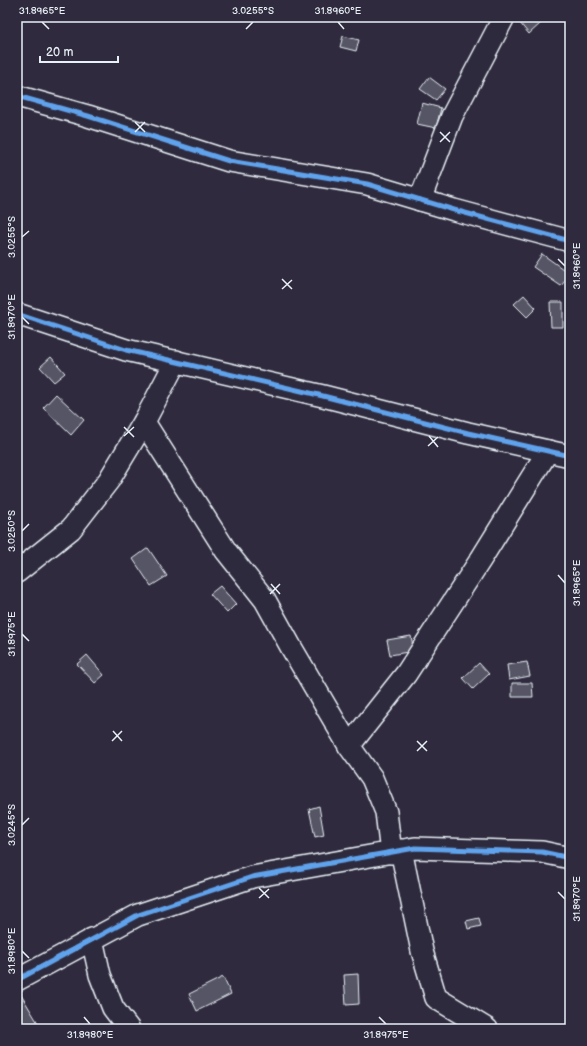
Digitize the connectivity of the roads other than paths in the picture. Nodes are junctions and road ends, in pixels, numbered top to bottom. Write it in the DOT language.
graph roads {
  1 [pos="504,17"];
  2 [pos="17,96"];
  3 [pos="420,200"];
  4 [pos="570,241"];
  5 [pos="17,314"];
  6 [pos="176,361"];
  7 [pos="144,422"];
  8 [pos="548,451"];
  9 [pos="570,456"];
  10 [pos="17,572"];
  11 [pos="349,746"];
  12 [pos="396,852"];
  13 [pos="570,858"];
  14 [pos="92,939"];
  15 [pos="17,980"];
  16 [pos="129,1029"];
  17 [pos="487,1029"];
  1 -- 3 [label="street"];
  2 -- 3 [label="street"];
  3 -- 4 [label="street"];
  5 -- 6 [label="street"];
  6 -- 7 [label="street"];
  6 -- 8 [label="street"];
  7 -- 10 [label="street"];
  7 -- 11 [label="street"];
  8 -- 9 [label="street"];
  8 -- 11 [label="street"];
  11 -- 12 [label="street"];
  12 -- 13 [label="street"];
  12 -- 14 [label="street"];
  12 -- 17 [label="street"];
  14 -- 15 [label="street"];
  14 -- 16 [label="street"];
}
